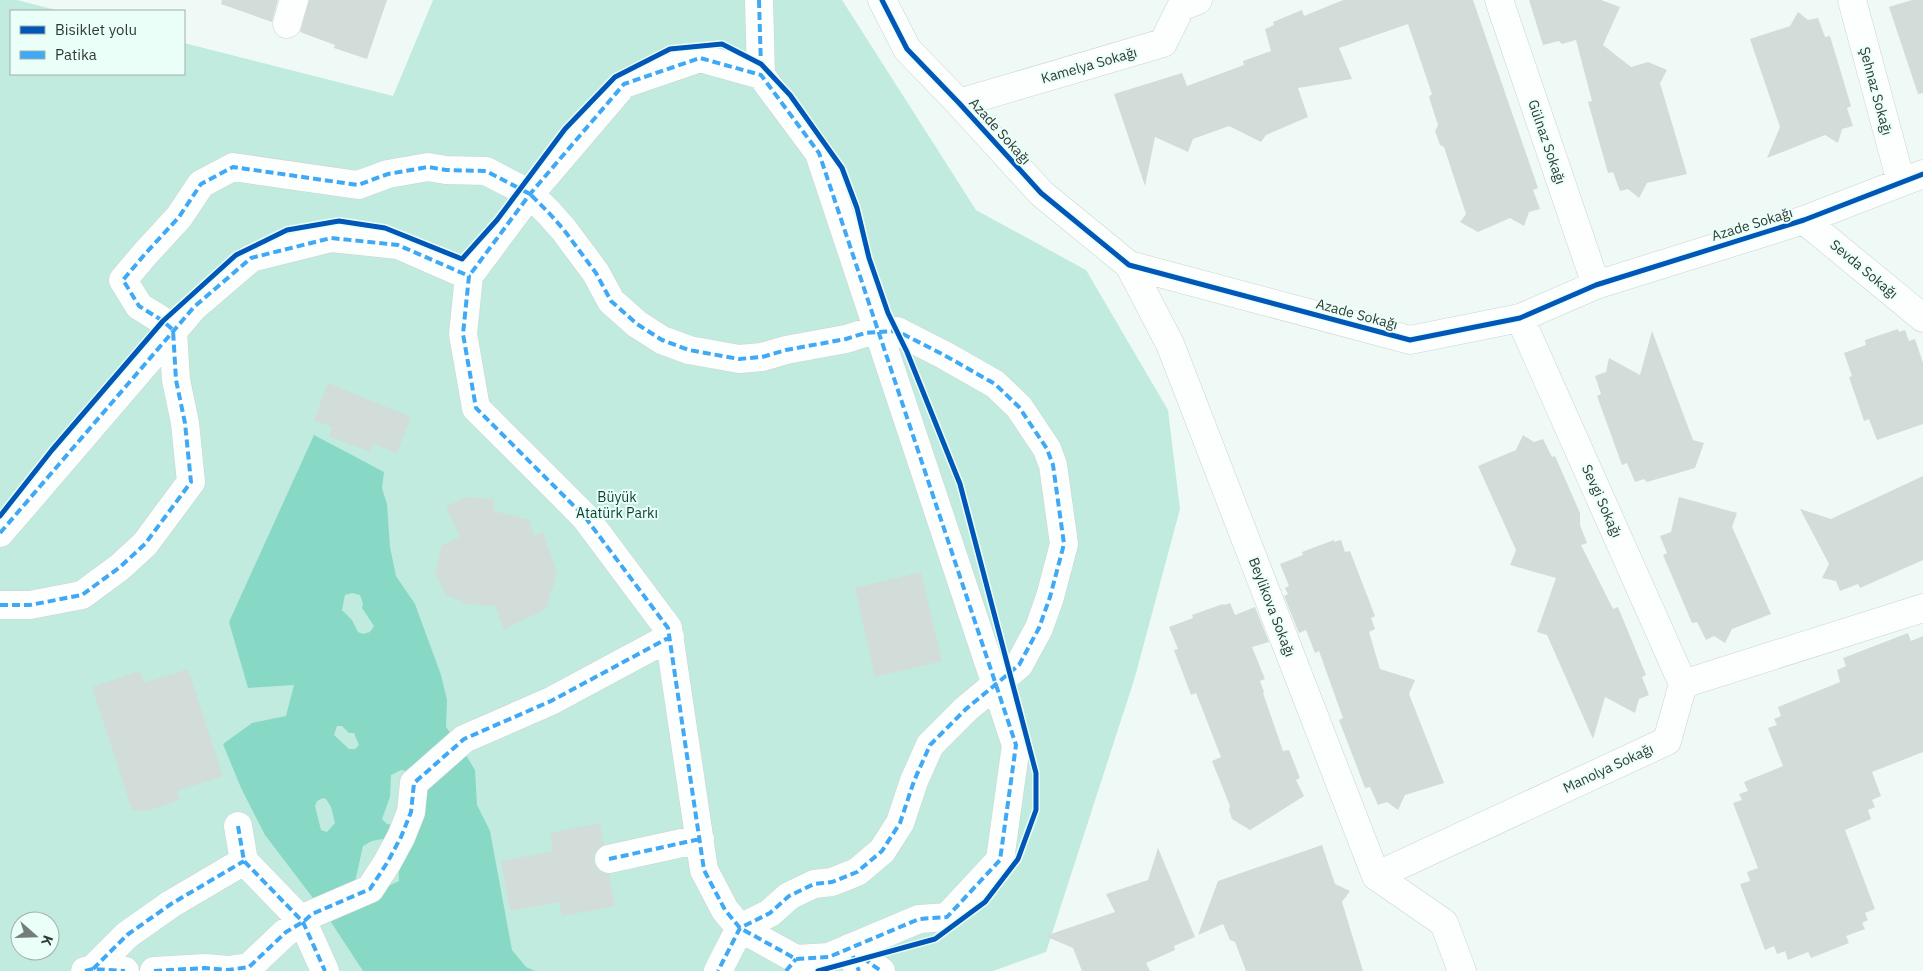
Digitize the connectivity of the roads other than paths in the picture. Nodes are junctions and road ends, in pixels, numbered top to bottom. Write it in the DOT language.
graph roads {
  1 [pos="759,0"];
  2 [pos="882,0"];
  3 [pos="1198,0"];
  4 [pos="1499,0"];
  5 [pos="1852,0"];
  6 [pos="761,74"];
  7 [pos="959,103"];
  8 [pos="1912,178"];
  9 [pos="530,194"];
  10 [pos="1804,220"];
  11 [pos="1129,265"];
  12 [pos="468,276"];
  13 [pos="1596,285"];
  14 [pos="1520,318"];
  15 [pos="1923,318"];
  16 [pos="173,330"];
  17 [pos="878,331"];
  18 [pos="0,533"];
  19 [pos="0,605"];
  20 [pos="1923,608"];
  21 [pos="670,637"];
  22 [pos="1683,684"];
  23 [pos="996,686"];
  24 [pos="238,826"];
  25 [pos="700,839"];
  26 [pos="609,858"];
  27 [pos="244,861"];
  28 [pos="1376,876"];
  29 [pos="313,915"];
  30 [pos="740,928"];
  31 [pos="854,960"];
  32 [pos="791,965"];
  33 [pos="89,970"];
  34 [pos="125,971"];
  35 [pos="154,971"];
  36 [pos="325,971"];
  37 [pos="718,971"];
  38 [pos="881,971"];
  39 [pos="1462,971"];
  1 -- 6 [label="street"];
  2 -- 7 [label="street, Azade Sokağı"];
  3 -- 7 [label="street, Kamelya Sokağı"];
  4 -- 13 [label="street, Gülnaz Sokağı"];
  5 -- 8 [label="street, Şehnaz Sokağı"];
  6 -- 9 [label="street"];
  6 -- 17 [label="street"];
  7 -- 11 [label="street, Azade Sokağı"];
  8 -- 10 [label="street, Azade Sokağı"];
  9 -- 12 [label="street"];
  9 -- 16 [label="street"];
  9 -- 17 [label="street"];
  10 -- 13 [label="street, Azade Sokağı"];
  10 -- 15 [label="street, Sevda Sokağı"];
  11 -- 14 [label="street, Azade Sokağı"];
  11 -- 28 [label="street, Beylikova Sokağı"];
  12 -- 16 [label="street"];
  12 -- 21 [label="street"];
  13 -- 14 [label="street, Azade Sokağı"];
  14 -- 22 [label="street, Sevgi Sokağı"];
  16 -- 18 [label="street"];
  16 -- 19 [label="street"];
  17 -- 23 [label="street"];
  17 -- 23 [label="street"];
  20 -- 22 [label="street"];
  21 -- 25 [label="street"];
  21 -- 29 [label="street"];
  22 -- 28 [label="street, Manolya Sokağı"];
  23 -- 30 [label="street"];
  23 -- 31 [label="street"];
  24 -- 27 [label="street"];
  25 -- 26 [label="street"];
  25 -- 30 [label="street"];
  27 -- 29 [label="street"];
  27 -- 33 [label="street"];
  28 -- 39 [label="street"];
  29 -- 35 [label="street"];
  29 -- 36 [label="street"];
  30 -- 32 [label="street"];
  30 -- 37 [label="street"];
  31 -- 32 [label="street"];
  31 -- 38 [label="street"];
  33 -- 34 [label="street"];
}
